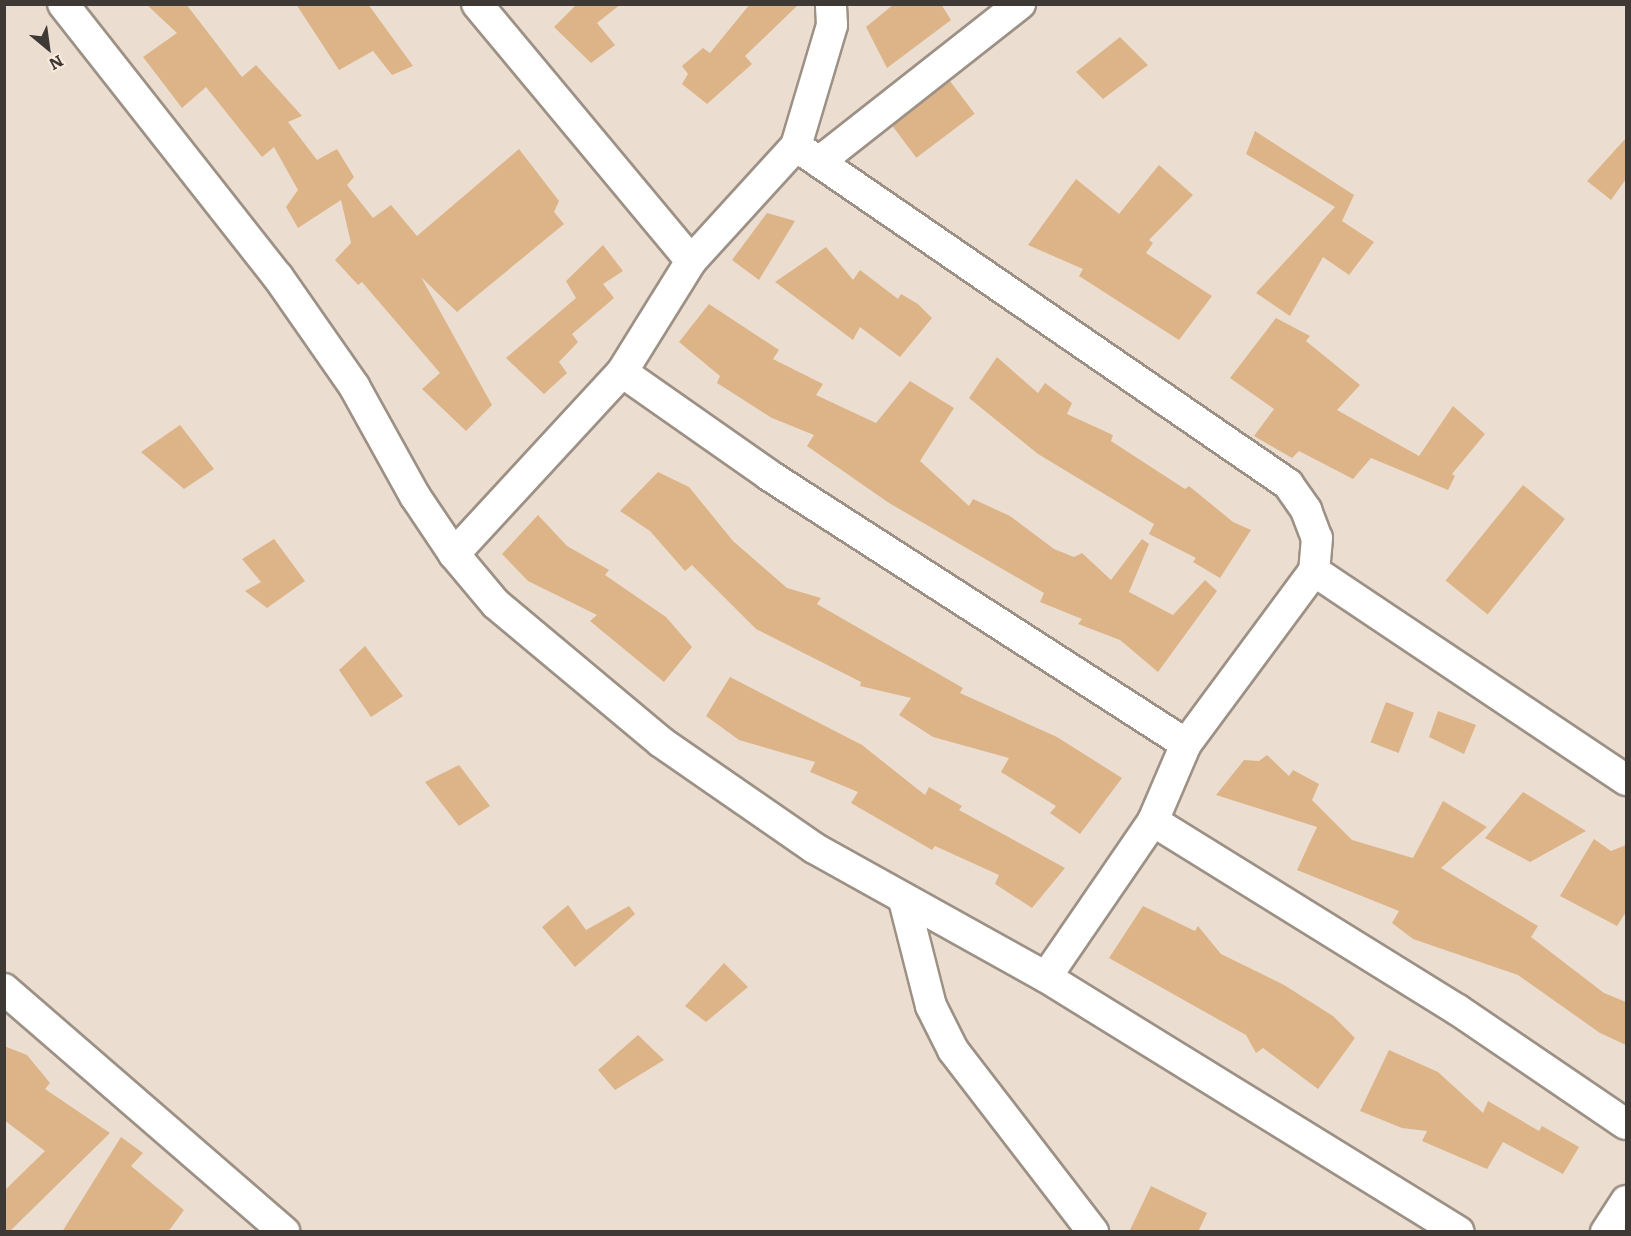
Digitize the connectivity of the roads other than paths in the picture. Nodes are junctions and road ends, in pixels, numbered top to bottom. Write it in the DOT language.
graph roads {
  1 [pos="63,4"];
  2 [pos="477,4"];
  3 [pos="831,4"];
  4 [pos="1020,4"];
  5 [pos="807,154"];
  6 [pos="691,261"];
  7 [pos="622,372"];
  8 [pos="454,554"];
  9 [pos="1314,571"];
  10 [pos="1186,744"];
  11 [pos="1626,780"];
  12 [pos="1152,821"];
  13 [pos="904,900"];
  14 [pos="1046,977"];
  15 [pos="4,989"];
  16 [pos="1626,1124"];
  17 [pos="1626,1201"];
  18 [pos="285,1232"];
  19 [pos="1093,1232"];
  20 [pos="1459,1232"];
  21 [pos="1606,1232"];
  1 -- 8 [label="street"];
  2 -- 6 [label="street"];
  3 -- 5 [label="street"];
  4 -- 5 [label="street"];
  5 -- 6 [label="street"];
  5 -- 9 [label="street"];
  6 -- 7 [label="street"];
  7 -- 8 [label="street"];
  7 -- 10 [label="street"];
  8 -- 13 [label="street"];
  9 -- 10 [label="street"];
  9 -- 11 [label="street"];
  10 -- 12 [label="street"];
  12 -- 14 [label="street"];
  12 -- 16 [label="street"];
  13 -- 14 [label="street"];
  13 -- 19 [label="street"];
  14 -- 20 [label="street"];
  15 -- 18 [label="street"];
  17 -- 21 [label="street"];
}
